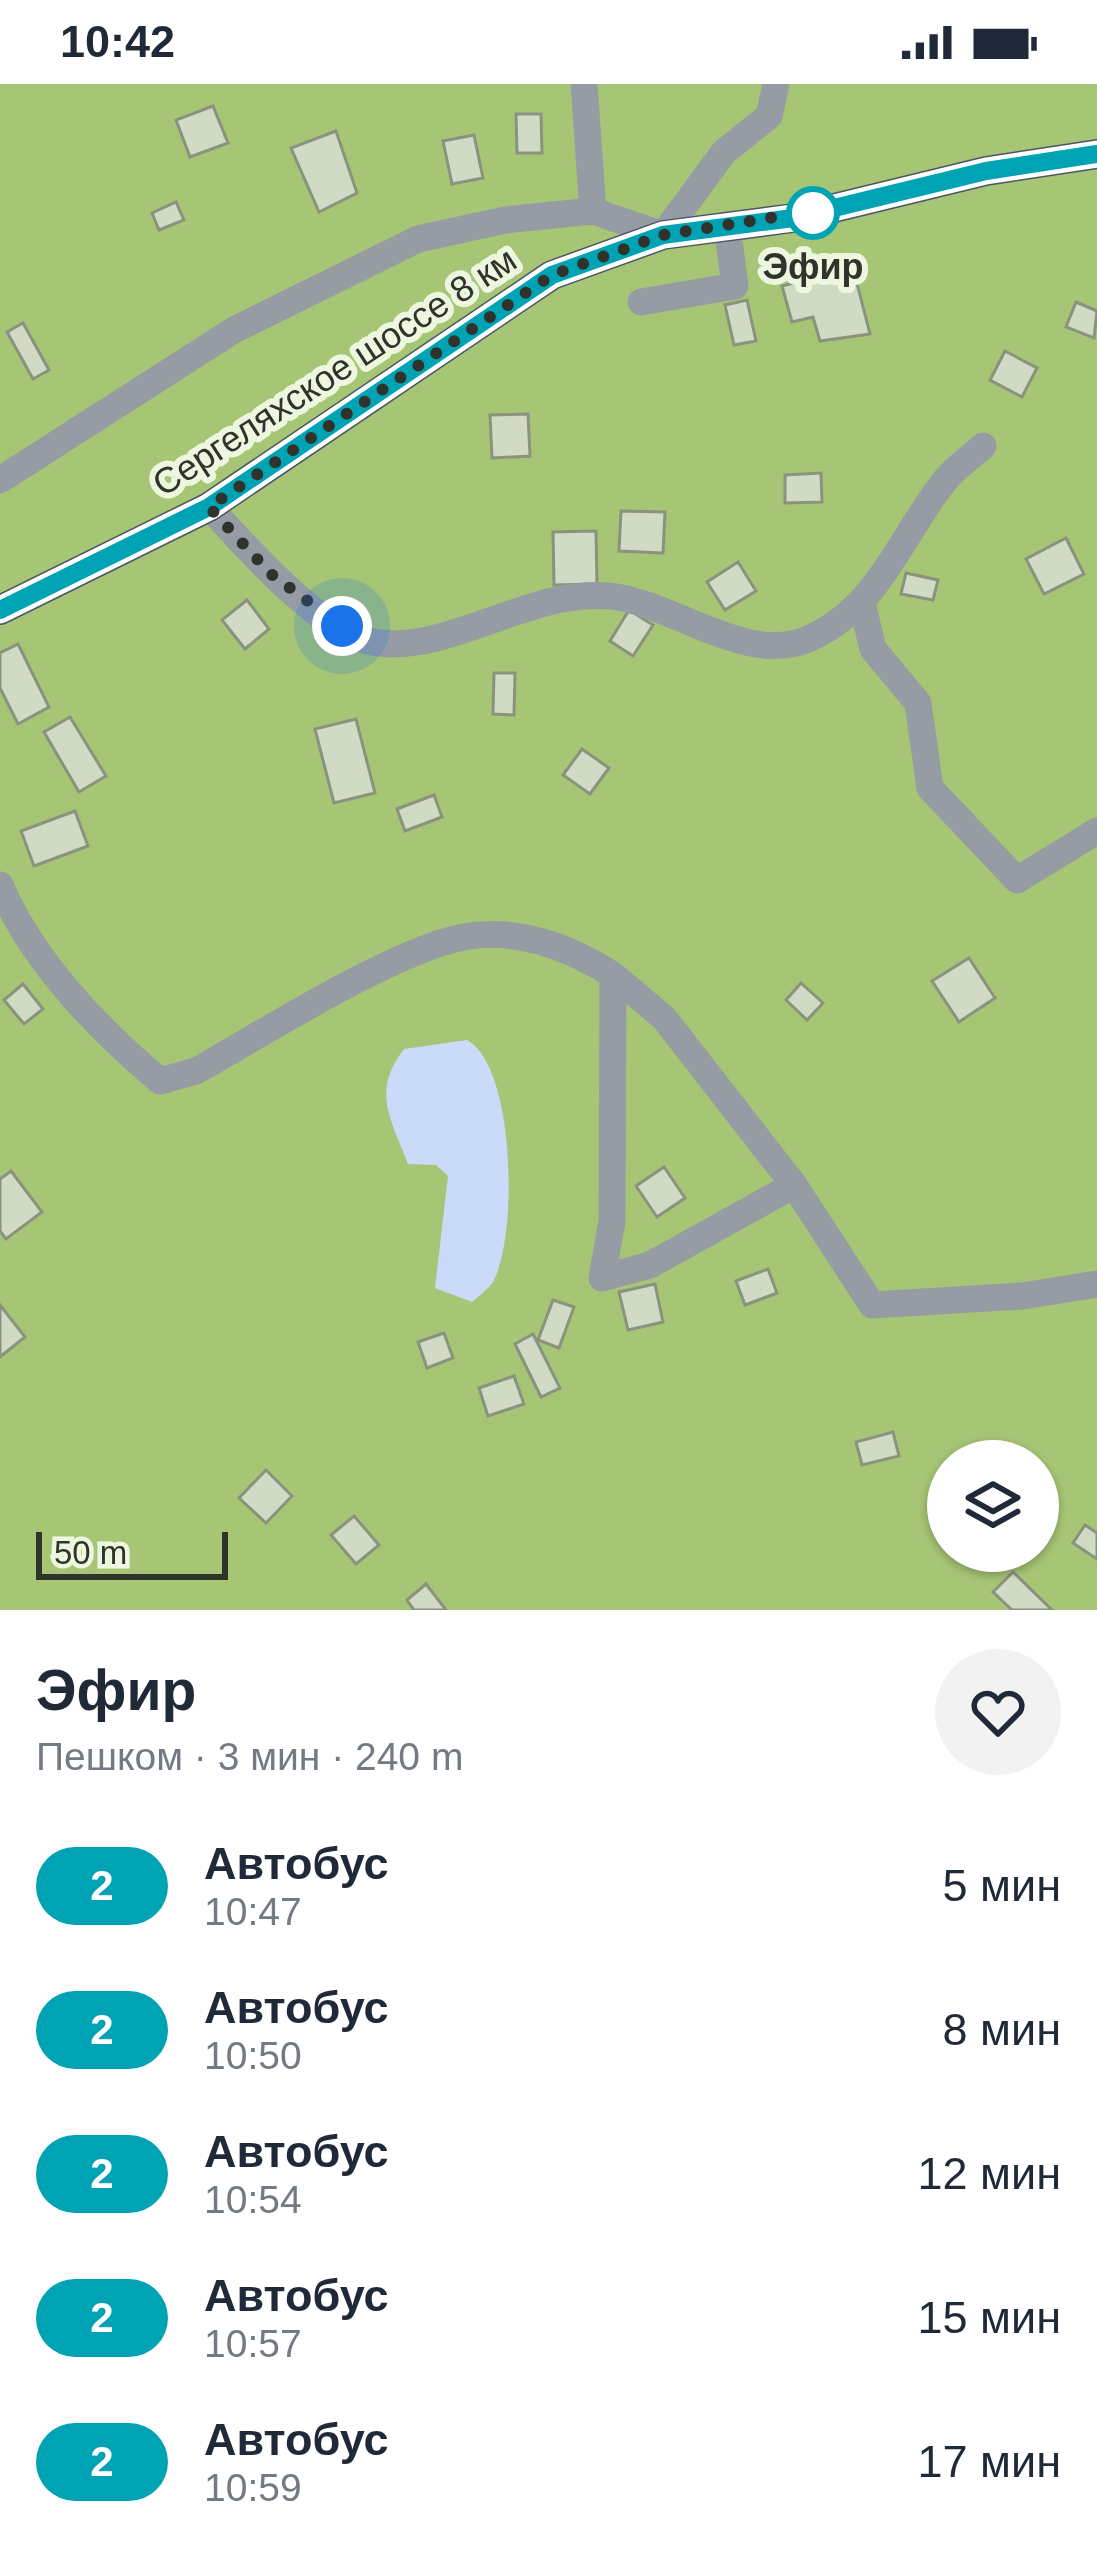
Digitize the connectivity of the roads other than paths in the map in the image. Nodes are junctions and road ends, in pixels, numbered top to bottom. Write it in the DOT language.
graph roads {
  1 [pos="584,84"];
  2 [pos="776,84"];
  3 [pos="1097,154"];
  4 [pos="592,212"];
  5 [pos="727,225"];
  6 [pos="663,235"];
  7 [pos="640,302"];
  8 [pos="983,446"];
  9 [pos="0,480"];
  10 [pos="209,507"];
  11 [pos="7,601"];
  12 [pos="862,603"];
  13 [pos="1097,831"];
  14 [pos="0,885"];
  15 [pos="613,975"];
  16 [pos="794,1185"];
  17 [pos="1097,1284"];
  1 -- 4 [label="street"];
  2 -- 6 [label="street"];
  3 -- 5 [label="main road, Сергеляхское шоссе 8 км"];
  4 -- 6 [label="street"];
  4 -- 9 [label="street"];
  5 -- 6 [label="main road, Сергеляхское шоссе 8 км"];
  5 -- 7 [label="street"];
  6 -- 10 [label="main road, Сергеляхское шоссе 8 км"];
  8 -- 12 [label="street"];
  10 -- 11 [label="main road, Сергеляхское шоссе 8 км"];
  10 -- 12 [label="street"];
  12 -- 13 [label="street"];
  14 -- 15 [label="street"];
  15 -- 16 [label="street"];
  15 -- 16 [label="street"];
  16 -- 17 [label="street"];
}
